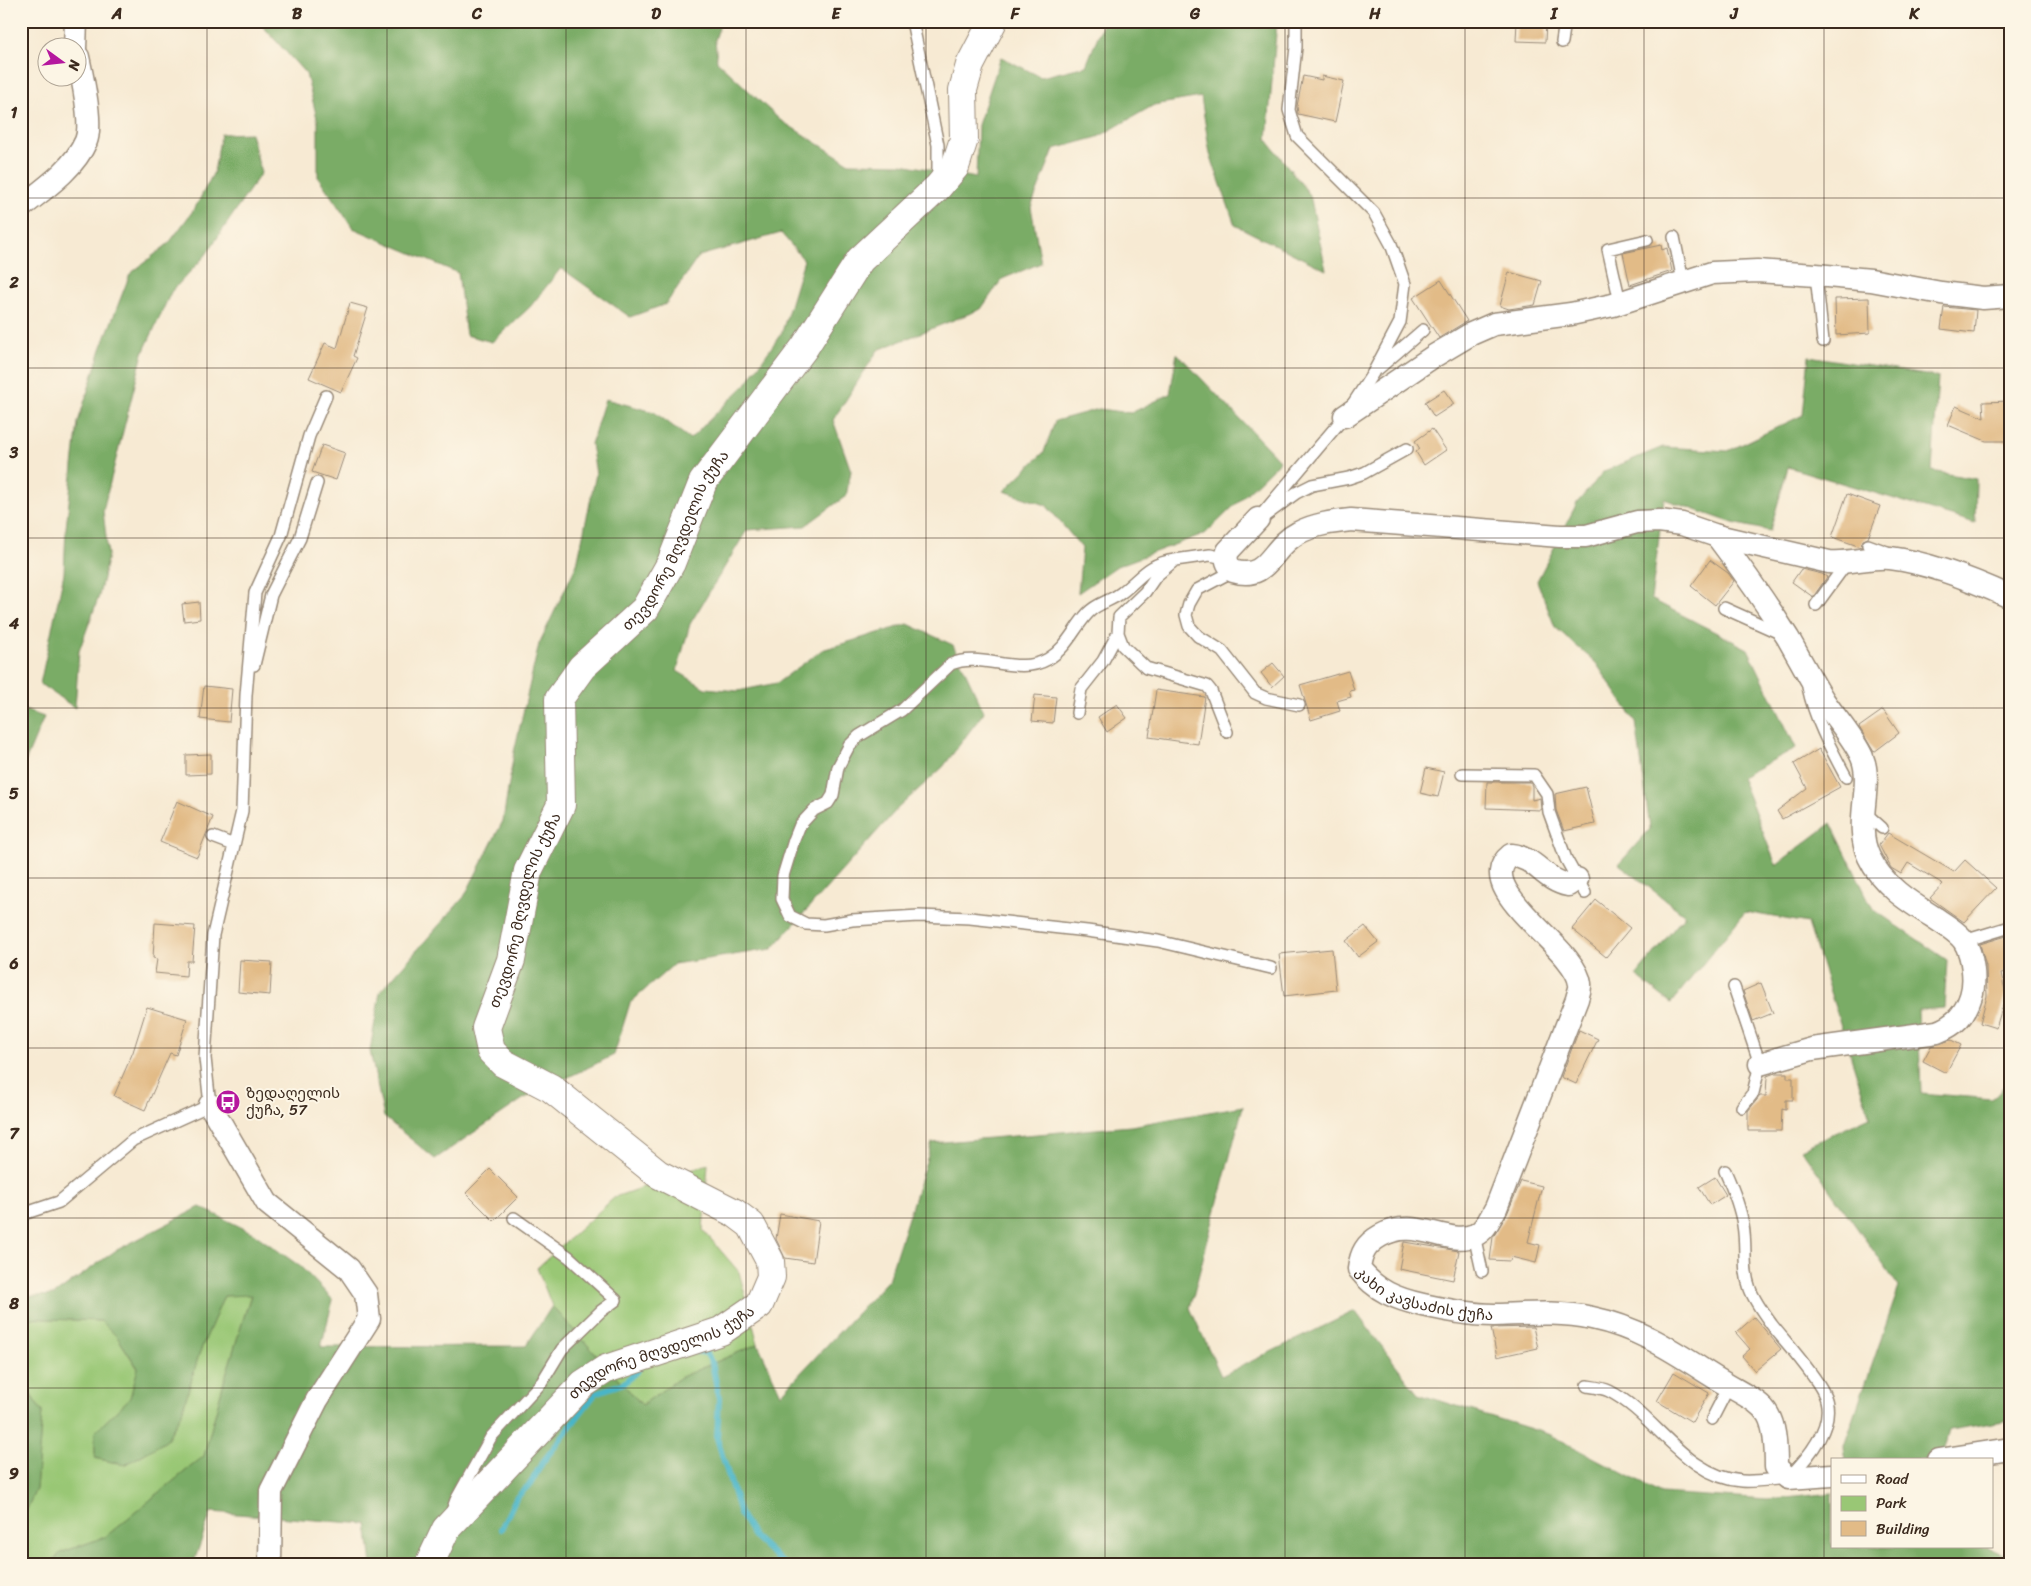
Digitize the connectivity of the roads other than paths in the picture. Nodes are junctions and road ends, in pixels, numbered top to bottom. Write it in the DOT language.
graph roads {
  1 [pos="76,21"];
  2 [pos="993,21"];
  3 [pos="1296,21"];
  4 [pos="1565,21"];
  5 [pos="915,25"];
  6 [pos="75,38"];
  7 [pos="1562,42"];
  8 [pos="85,88"];
  9 [pos="938,187"];
  10 [pos="21,207"];
  11 [pos="1674,237"];
  12 [pos="1647,240"];
  13 [pos="1816,275"];
  14 [pos="1683,281"];
  15 [pos="2010,296"];
  16 [pos="1620,302"];
  17 [pos="1423,330"];
  18 [pos="1823,341"];
  19 [pos="1374,372"];
  20 [pos="326,396"];
  21 [pos="1345,416"];
  22 [pos="1407,449"];
  23 [pos="317,483"];
  24 [pos="1258,519"];
  25 [pos="1717,536"];
  26 [pos="1868,545"];
  27 [pos="1175,560"];
  28 [pos="1916,563"];
  29 [pos="1846,564"];
  30 [pos="1229,565"];
  31 [pos="2010,597"];
  32 [pos="1816,605"];
  33 [pos="1724,608"];
  34 [pos="1118,634"];
  35 [pos="1787,637"];
  36 [pos="1803,664"];
  37 [pos="246,695"];
  38 [pos="1299,705"];
  39 [pos="1077,713"];
  40 [pos="1227,732"];
  41 [pos="1462,774"];
  42 [pos="1846,777"];
  43 [pos="1863,811"];
  44 [pos="1882,828"];
  45 [pos="213,837"];
  46 [pos="234,845"];
  47 [pos="1581,886"];
  48 [pos="2010,927"];
  49 [pos="1964,941"];
  50 [pos="1271,968"];
  51 [pos="1734,987"];
  52 [pos="1760,1064"];
  53 [pos="210,1105"];
  54 [pos="1742,1107"];
  55 [pos="1725,1172"];
  56 [pos="21,1212"];
  57 [pos="514,1218"];
  58 [pos="1474,1235"];
  59 [pos="1482,1271"];
  60 [pos="1587,1386"];
  61 [pos="1729,1386"];
  62 [pos="1712,1418"];
  63 [pos="2010,1449"];
  64 [pos="1952,1458"];
  65 [pos="1831,1475"];
  66 [pos="1788,1478"];
  67 [pos="446,1529"];
  68 [pos="270,1565"];
  69 [pos="429,1565"];
  1 -- 6 [label="street"];
  2 -- 9 [label="street, თევდორე მღვდელის ქუჩა"];
  3 -- 19 [label="lane"];
  4 -- 7 [label="lane"];
  5 -- 9 [label="lane"];
  8 -- 10 [label="street"];
  9 -- 67 [label="street, თევდორე მღვდელის ქუჩა"];
  11 -- 14 [label="lane"];
  12 -- 16 [label="lane"];
  13 -- 14 [label="street"];
  13 -- 15 [label="street"];
  13 -- 18 [label="lane"];
  14 -- 16 [label="street"];
  16 -- 21 [label="street"];
  17 -- 19 [label="lane"];
  19 -- 21 [label="lane"];
  20 -- 37 [label="lane"];
  21 -- 24 [label="lane"];
  22 -- 24 [label="lane"];
  23 -- 37 [label="lane"];
  24 -- 30 [label="street"];
  25 -- 29 [label="street"];
  25 -- 30 [label="street"];
  25 -- 35 [label="street"];
  26 -- 28 [label="lane"];
  27 -- 30 [label="lane"];
  27 -- 34 [label="lane"];
  27 -- 50 [label="lane"];
  28 -- 29 [label="street"];
  28 -- 31 [label="street"];
  29 -- 32 [label="lane"];
  30 -- 38 [label="lane"];
  33 -- 35 [label="lane"];
  34 -- 39 [label="lane"];
  34 -- 40 [label="lane"];
  35 -- 36 [label="street"];
  36 -- 42 [label="lane"];
  36 -- 43 [label="street"];
  37 -- 46 [label="lane"];
  41 -- 47 [label="lane"];
  43 -- 44 [label="lane"];
  43 -- 49 [label="street"];
  45 -- 46 [label="lane"];
  46 -- 53 [label="lane"];
  47 -- 58 [label="street"];
  48 -- 49 [label="lane"];
  49 -- 52 [label="street"];
  51 -- 52 [label="lane"];
  52 -- 54 [label="lane"];
  53 -- 56 [label="lane"];
  53 -- 68 [label="street"];
  55 -- 66 [label="lane"];
  57 -- 67 [label="lane"];
  58 -- 59 [label="lane"];
  58 -- 61 [label="street, კახი კავსაძის ქუჩა"];
  60 -- 66 [label="lane"];
  61 -- 62 [label="lane"];
  61 -- 66 [label="street, კახი კავსაძის ქუჩა"];
  63 -- 64 [label="street"];
  65 -- 66 [label="street"];
  67 -- 69 [label="street, თევდორე მღვდელის ქუჩა"];
}
